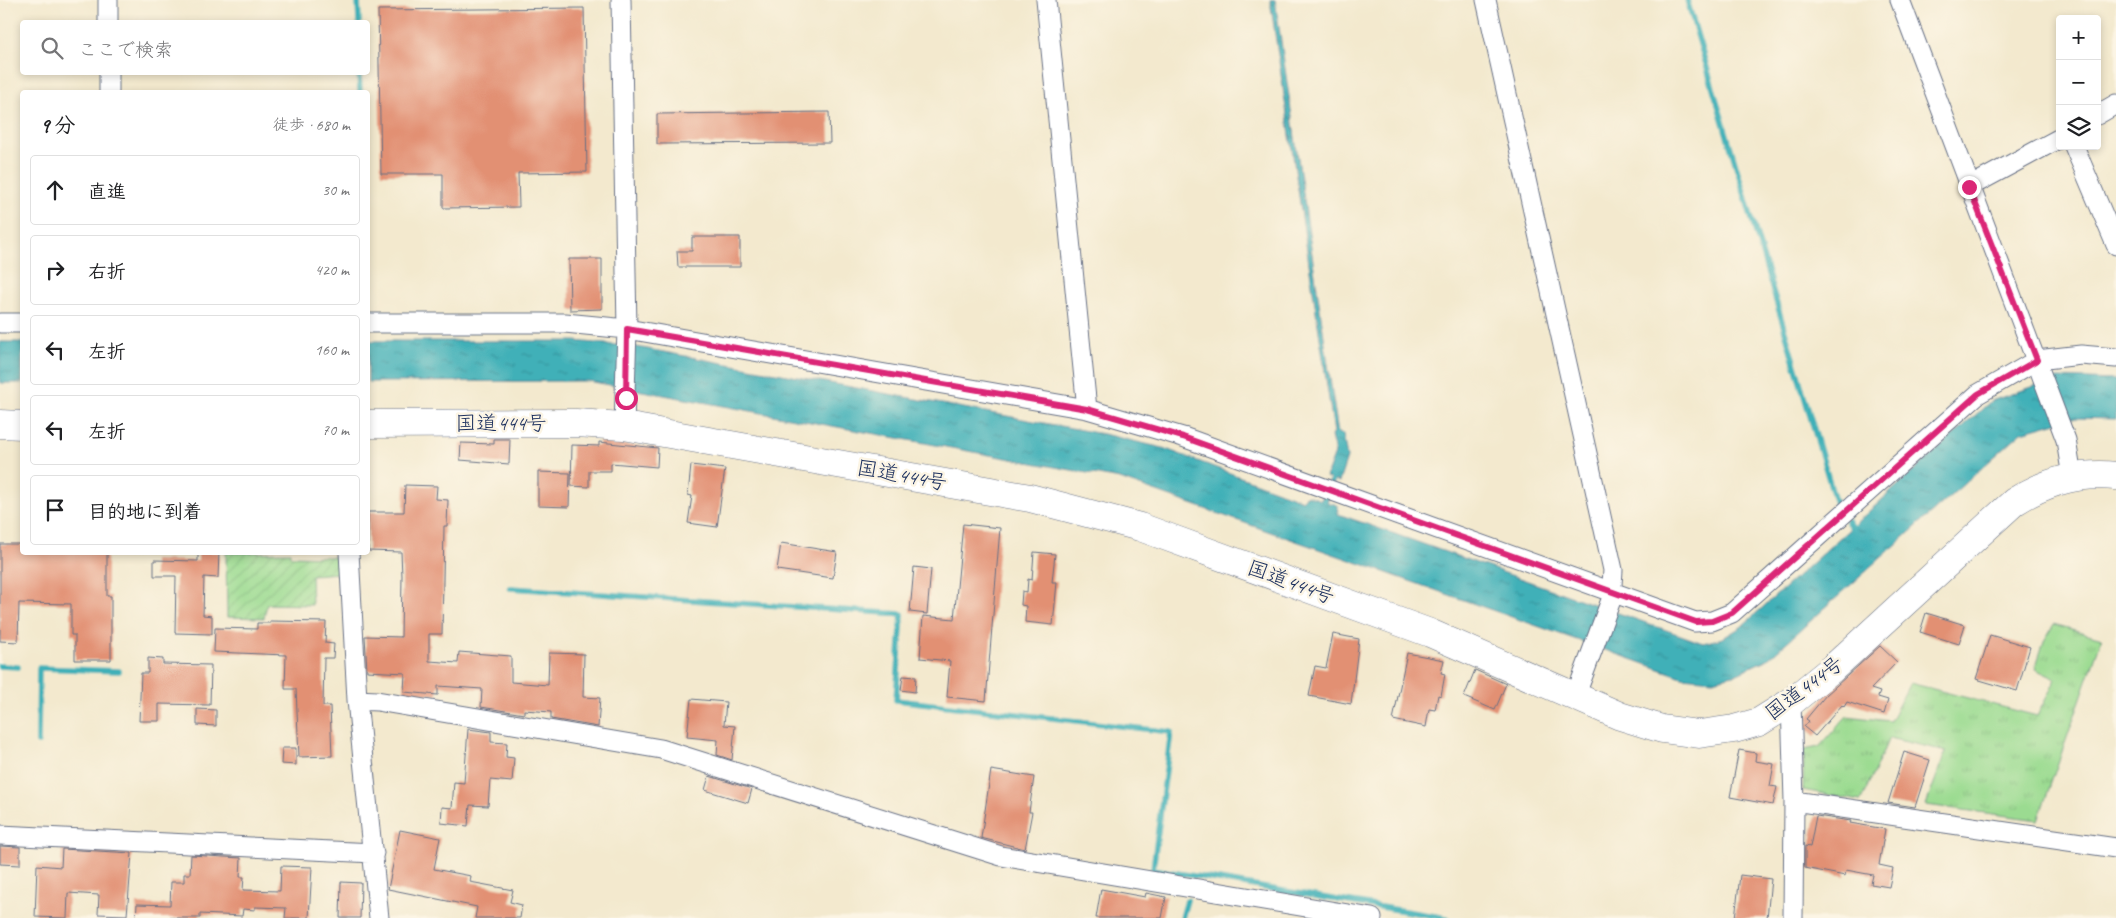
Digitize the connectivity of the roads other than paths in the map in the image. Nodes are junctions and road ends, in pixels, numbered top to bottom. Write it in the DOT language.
graph roads {
  1 [pos="108,0"];
  2 [pos="621,0"];
  3 [pos="1046,0"];
  4 [pos="1486,0"];
  5 [pos="1900,0"];
  6 [pos="108,20"];
  7 [pos="109,75"];
  8 [pos="109,90"];
  9 [pos="2116,104"];
  10 [pos="2101,113"];
  11 [pos="2056,140"];
  12 [pos="2076,150"];
  13 [pos="1969,187"];
  14 [pos="2116,245"];
  15 [pos="0,323"];
  16 [pos="20,323"];
  17 [pos="370,323"];
  18 [pos="627,334"];
  19 [pos="2116,358"];
  20 [pos="2040,369"];
  21 [pos="1087,409"];
  22 [pos="0,424"];
  23 [pos="20,424"];
  24 [pos="370,424"];
  25 [pos="624,426"];
  26 [pos="2072,476"];
  27 [pos="2116,476"];
  28 [pos="349,555"];
  29 [pos="1612,596"];
  30 [pos="1575,697"];
  31 [pos="357,700"];
  32 [pos="1792,702"];
  33 [pos="1794,801"];
  34 [pos="0,835"];
  35 [pos="2116,848"];
  36 [pos="374,853"];
  37 [pos="379,918"];
  38 [pos="1372,918"];
  39 [pos="1793,918"];
  1 -- 6 [label="street"];
  2 -- 18 [label="street"];
  3 -- 21 [label="street"];
  4 -- 29 [label="street"];
  5 -- 13 [label="street"];
  7 -- 8 [label="street"];
  9 -- 10 [label="street"];
  11 -- 13 [label="street"];
  12 -- 14 [label="street"];
  13 -- 20 [label="street"];
  15 -- 16 [label="street"];
  17 -- 18 [label="street"];
  18 -- 21 [label="street"];
  18 -- 25 [label="street"];
  19 -- 20 [label="street"];
  20 -- 26 [label="street"];
  20 -- 29 [label="street"];
  21 -- 29 [label="street"];
  22 -- 23 [label="highway"];
  24 -- 25 [label="highway, 国道444号"];
  25 -- 30 [label="highway, 国道444号"];
  26 -- 27 [label="highway, 国道444号"];
  26 -- 32 [label="highway, 国道444号"];
  28 -- 31 [label="street"];
  29 -- 30 [label="street"];
  30 -- 32 [label="highway, 国道444号"];
  31 -- 36 [label="street"];
  31 -- 38 [label="street"];
  32 -- 33 [label="street"];
  33 -- 35 [label="street"];
  33 -- 39 [label="street"];
  34 -- 36 [label="street"];
  36 -- 37 [label="street"];
}
